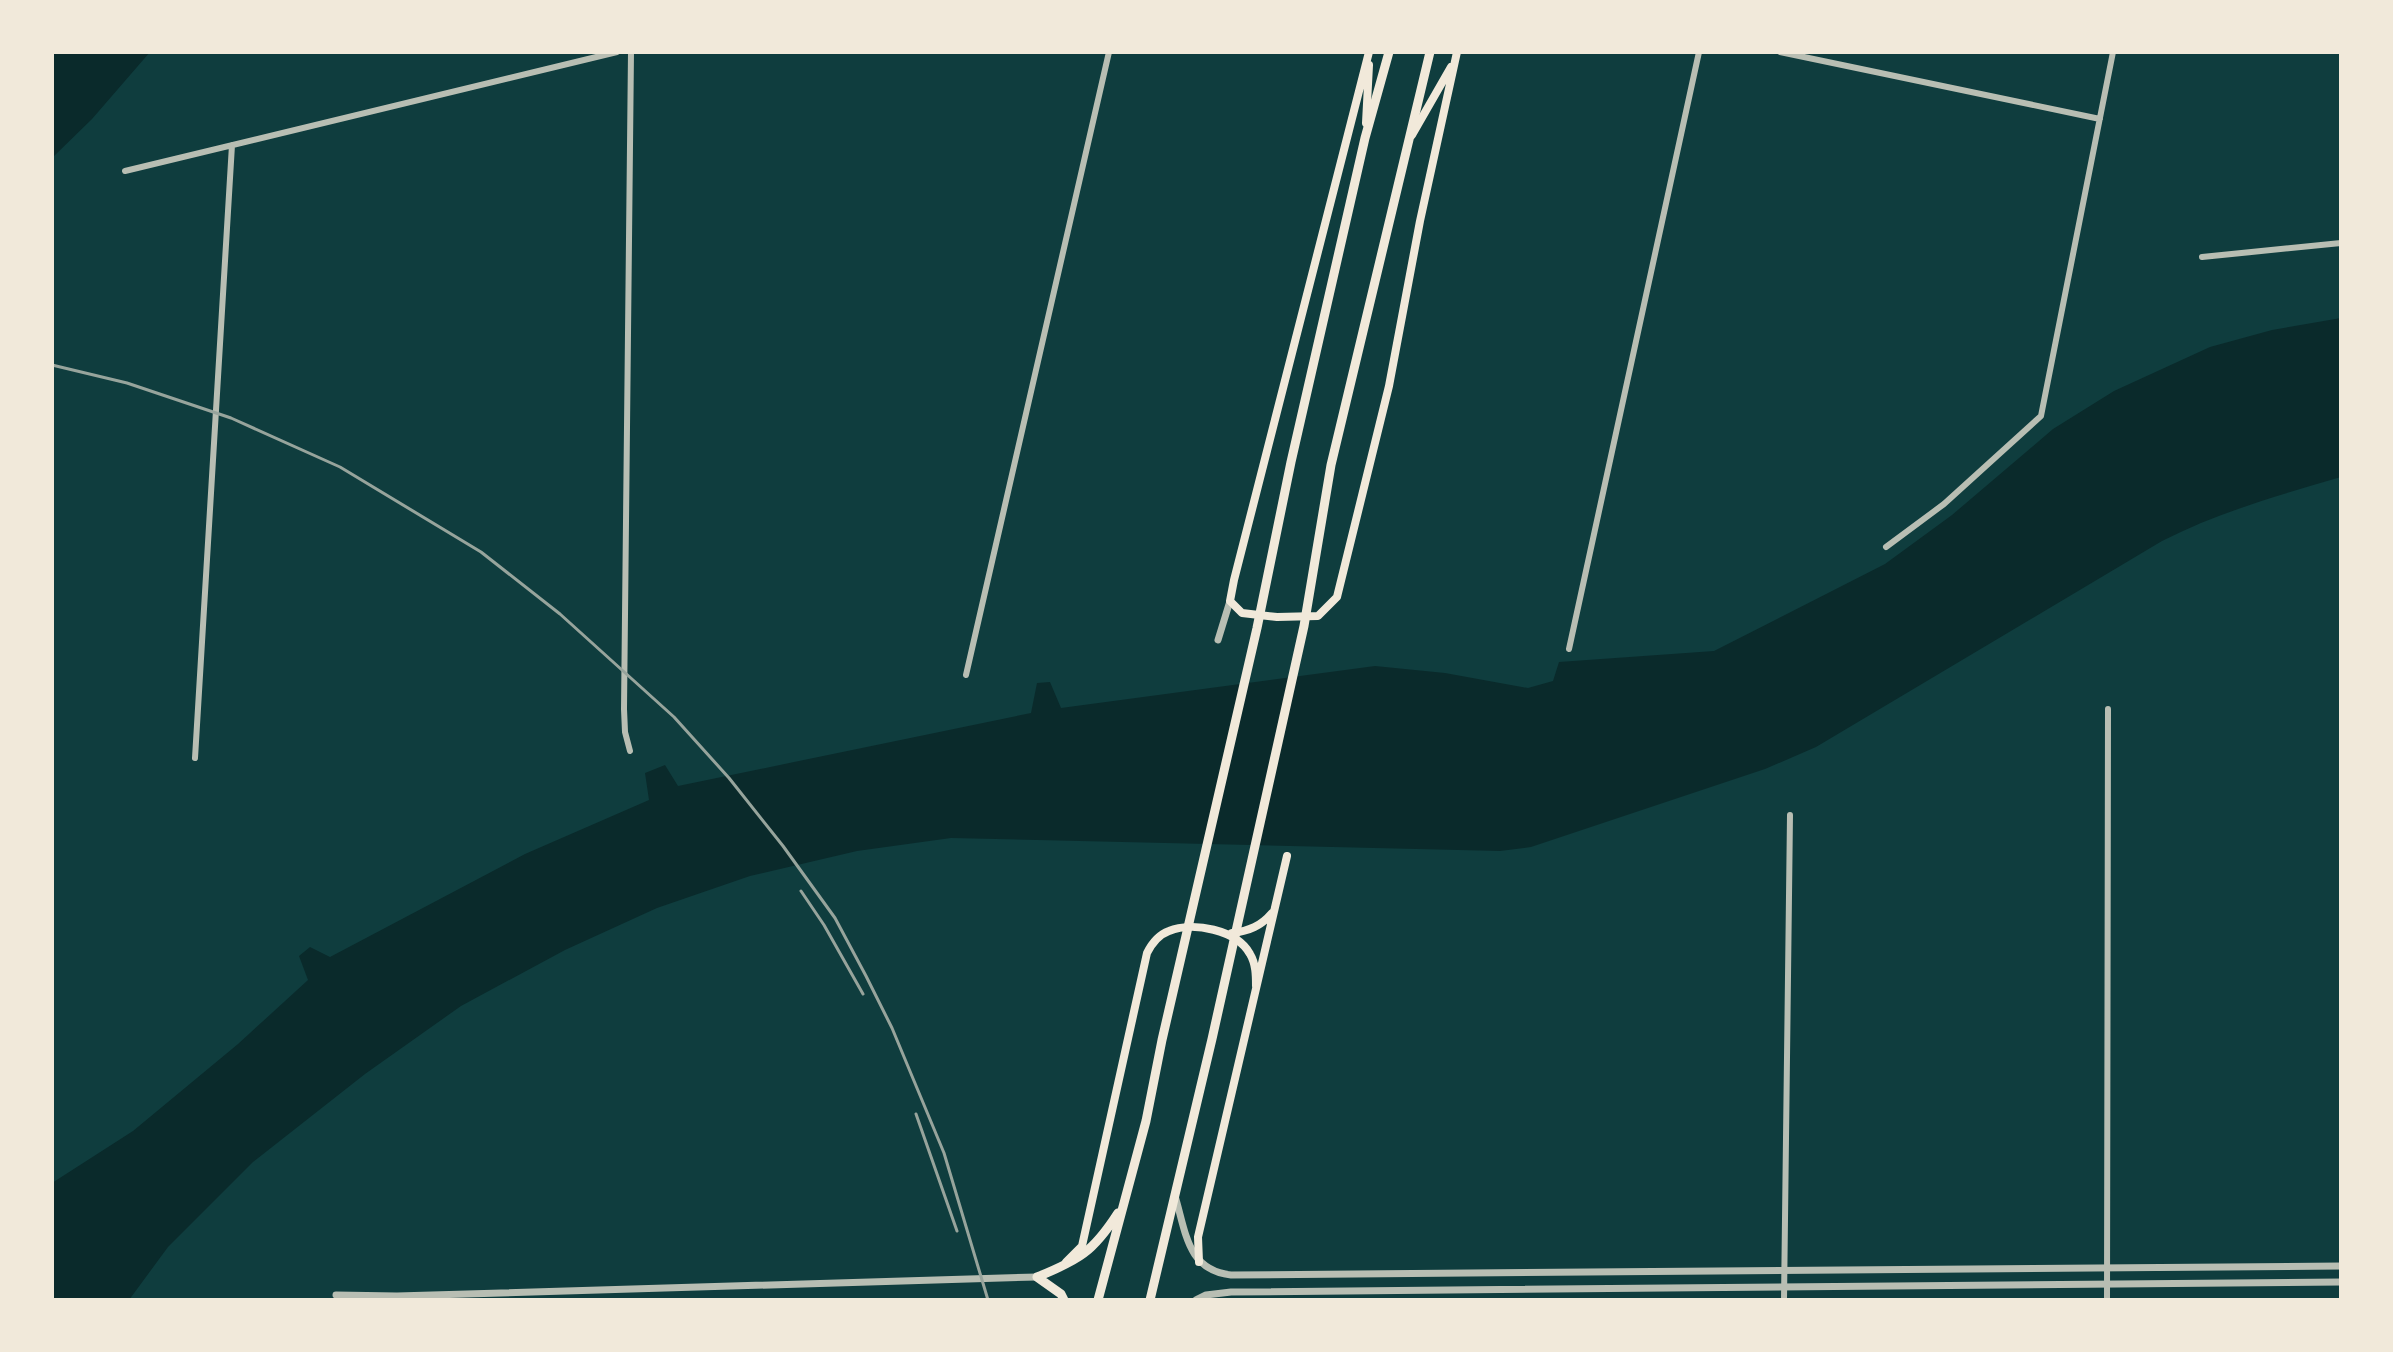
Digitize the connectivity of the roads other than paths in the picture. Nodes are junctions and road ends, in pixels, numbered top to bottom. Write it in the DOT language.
graph roads {
  1 [pos="617,52"];
  2 [pos="631,52"];
  3 [pos="1109,52"];
  4 [pos="1369,52"];
  5 [pos="1389,52"];
  6 [pos="1430,52"];
  7 [pos="1699,52"];
  8 [pos="1780,52"];
  9 [pos="2113,52"];
  10 [pos="1456,56"];
  11 [pos="2100,119"];
  12 [pos="1365,138"];
  13 [pos="1407,143"];
  14 [pos="232,145"];
  15 [pos="125,171"];
  16 [pos="2341,243"];
  17 [pos="2202,257"];
  18 [pos="1886,547"];
  19 [pos="1230,601"];
  20 [pos="1218,640"];
  21 [pos="1569,649"];
  22 [pos="966,675"];
  23 [pos="2108,709"];
  24 [pos="630,751"];
  25 [pos="195,758"];
  26 [pos="1790,815"];
  27 [pos="1287,856"];
  28 [pos="1274,910"];
  29 [pos="1215,931"];
  30 [pos="1256,986"];
  31 [pos="1175,1196"];
  32 [pos="1124,1204"];
  33 [pos="1199,1262"];
  34 [pos="2341,1266"];
  35 [pos="1060,1268"];
  36 [pos="2107,1268"];
  37 [pos="1784,1271"];
  38 [pos="1037,1277"];
  39 [pos="2341,1282"];
  40 [pos="2107,1284"];
  41 [pos="1784,1287"];
  42 [pos="336,1295"];
  43 [pos="1064,1300"];
  44 [pos="1098,1300"];
  45 [pos="1150,1300"];
  46 [pos="1196,1300"];
  47 [pos="1784,1300"];
  48 [pos="2107,1300"];
  1 -- 14 [label="street"];
  2 -- 24 [label="street"];
  3 -- 22 [label="street"];
  4 -- 12 [label="main road"];
  4 -- 19 [label="main road"];
  5 -- 12 [label="main road"];
  6 -- 13 [label="main road"];
  7 -- 21 [label="street"];
  8 -- 11 [label="street"];
  9 -- 11 [label="street"];
  10 -- 13 [label="main road"];
  10 -- 19 [label="main road"];
  11 -- 18 [label="street"];
  12 -- 32 [label="main road"];
  13 -- 31 [label="main road"];
  14 -- 15 [label="street"];
  14 -- 25 [label="street"];
  16 -- 17 [label="street"];
  19 -- 20 [label="street"];
  23 -- 36 [label="street"];
  26 -- 37 [label="street"];
  27 -- 28 [label="main road"];
  28 -- 29 [label="main road"];
  28 -- 30 [label="main road"];
  29 -- 30 [label="main road"];
  29 -- 35 [label="main road"];
  30 -- 33 [label="main road"];
  31 -- 33 [label="street"];
  31 -- 45 [label="main road"];
  32 -- 35 [label="main road"];
  32 -- 44 [label="main road"];
  33 -- 37 [label="street"];
  34 -- 36 [label="street"];
  35 -- 38 [label="main road"];
  36 -- 37 [label="street"];
  36 -- 40 [label="street"];
  37 -- 41 [label="street"];
  38 -- 42 [label="street"];
  38 -- 43 [label="main road"];
  39 -- 40 [label="street"];
  40 -- 41 [label="street"];
  40 -- 48 [label="street"];
  41 -- 46 [label="street"];
  41 -- 47 [label="street"];
}
